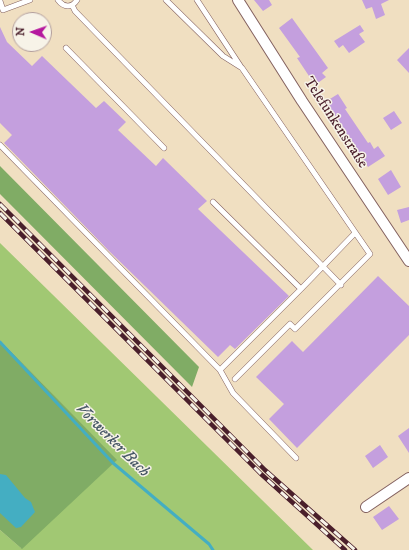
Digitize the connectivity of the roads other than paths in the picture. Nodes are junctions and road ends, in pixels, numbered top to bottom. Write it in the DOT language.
graph roads {
  1 [pos="30,0"];
  2 [pos="58,0"];
  3 [pos="77,0"];
  4 [pos="166,0"];
  5 [pos="197,0"];
  6 [pos="238,0"];
  7 [pos="0,2"];
  8 [pos="72,6"];
  9 [pos="66,48"];
  10 [pos="242,68"];
  11 [pos="0,145"];
  12 [pos="164,148"];
  13 [pos="213,202"];
  14 [pos="355,233"];
  15 [pos="409,261"];
  16 [pos="323,266"];
  17 [pos="340,285"];
  18 [pos="301,289"];
  19 [pos="220,370"];
  20 [pos="235,379"];
  21 [pos="296,458"];
  22 [pos="409,478"];
  23 [pos="366,507"];
  1 -- 7 [label="lane"];
  2 -- 8 [label="lane"];
  3 -- 8 [label="lane"];
  4 -- 10 [label="lane"];
  5 -- 10 [label="lane"];
  6 -- 15 [label="street, Telefunkenstraße"];
  8 -- 16 [label="lane"];
  9 -- 12 [label="lane"];
  10 -- 14 [label="lane"];
  11 -- 19 [label="lane"];
  13 -- 18 [label="lane"];
  14 -- 16 [label="lane"];
  14 -- 17 [label="lane"];
  16 -- 17 [label="lane"];
  16 -- 18 [label="lane"];
  17 -- 20 [label="lane"];
  18 -- 19 [label="lane"];
  19 -- 21 [label="lane"];
  22 -- 23 [label="street"];
}
